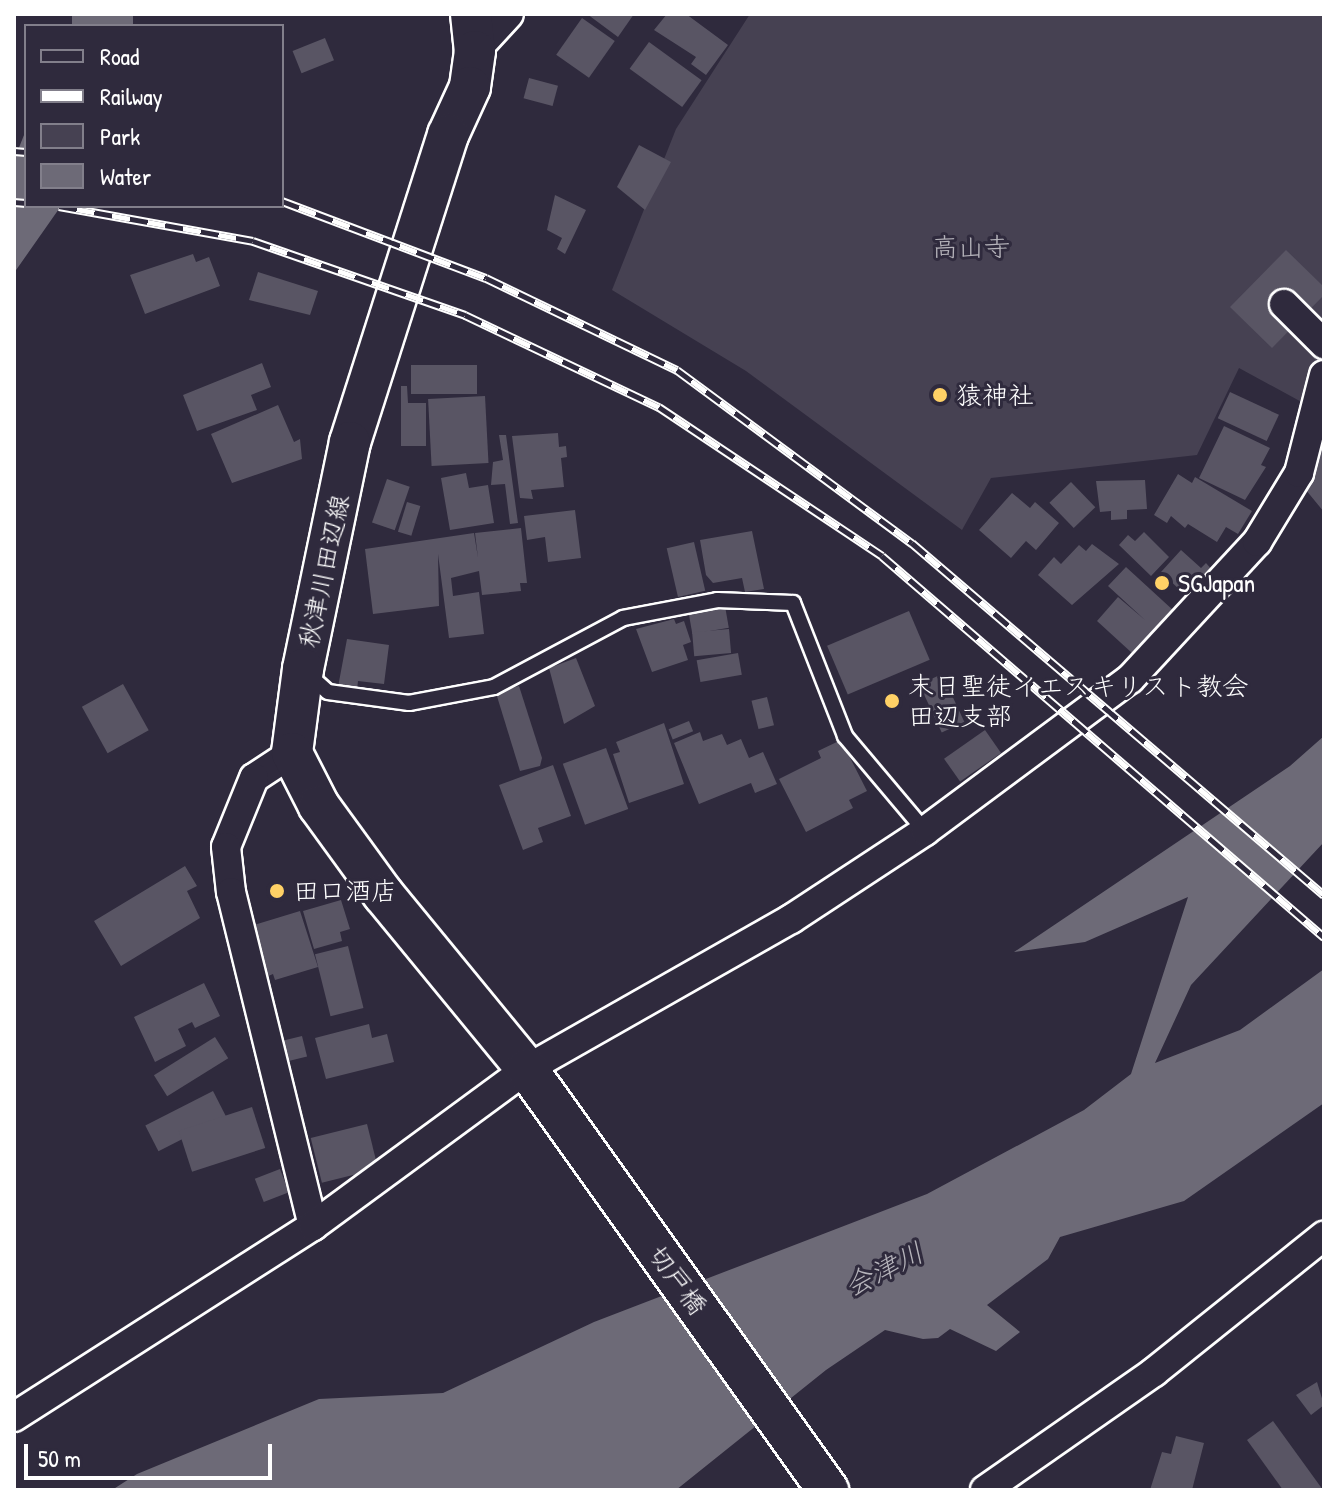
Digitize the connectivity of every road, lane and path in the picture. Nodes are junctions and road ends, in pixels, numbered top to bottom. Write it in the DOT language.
graph roads {
  1 [pos="509,14"];
  2 [pos="473,33"];
  3 [pos="1284,304"];
  4 [pos="1324,344"];
  5 [pos="1324,375"];
  6 [pos="303,669"];
  7 [pos="292,753"];
  8 [pos="925,831"];
  9 [pos="527,1069"];
  10 [pos="313,1226"];
  11 [pos="1324,1236"];
  12 [pos="14,1417"];
  13 [pos="828,1490"];
  14 [pos="985,1490"];
  1 -- 2 [label="street"];
  2 -- 6 [label="main road, 秋津川田辺線"];
  3 -- 4 [label="street"];
  5 -- 8 [label="street"];
  6 -- 7 [label="main road, 秋津川田辺線"];
  6 -- 8 [label="lane"];
  7 -- 9 [label="main road"];
  7 -- 10 [label="street"];
  8 -- 9 [label="street"];
  9 -- 10 [label="street"];
  9 -- 13 [label="main road, 切戸橋"];
  10 -- 12 [label="street"];
  11 -- 14 [label="street"];
}
